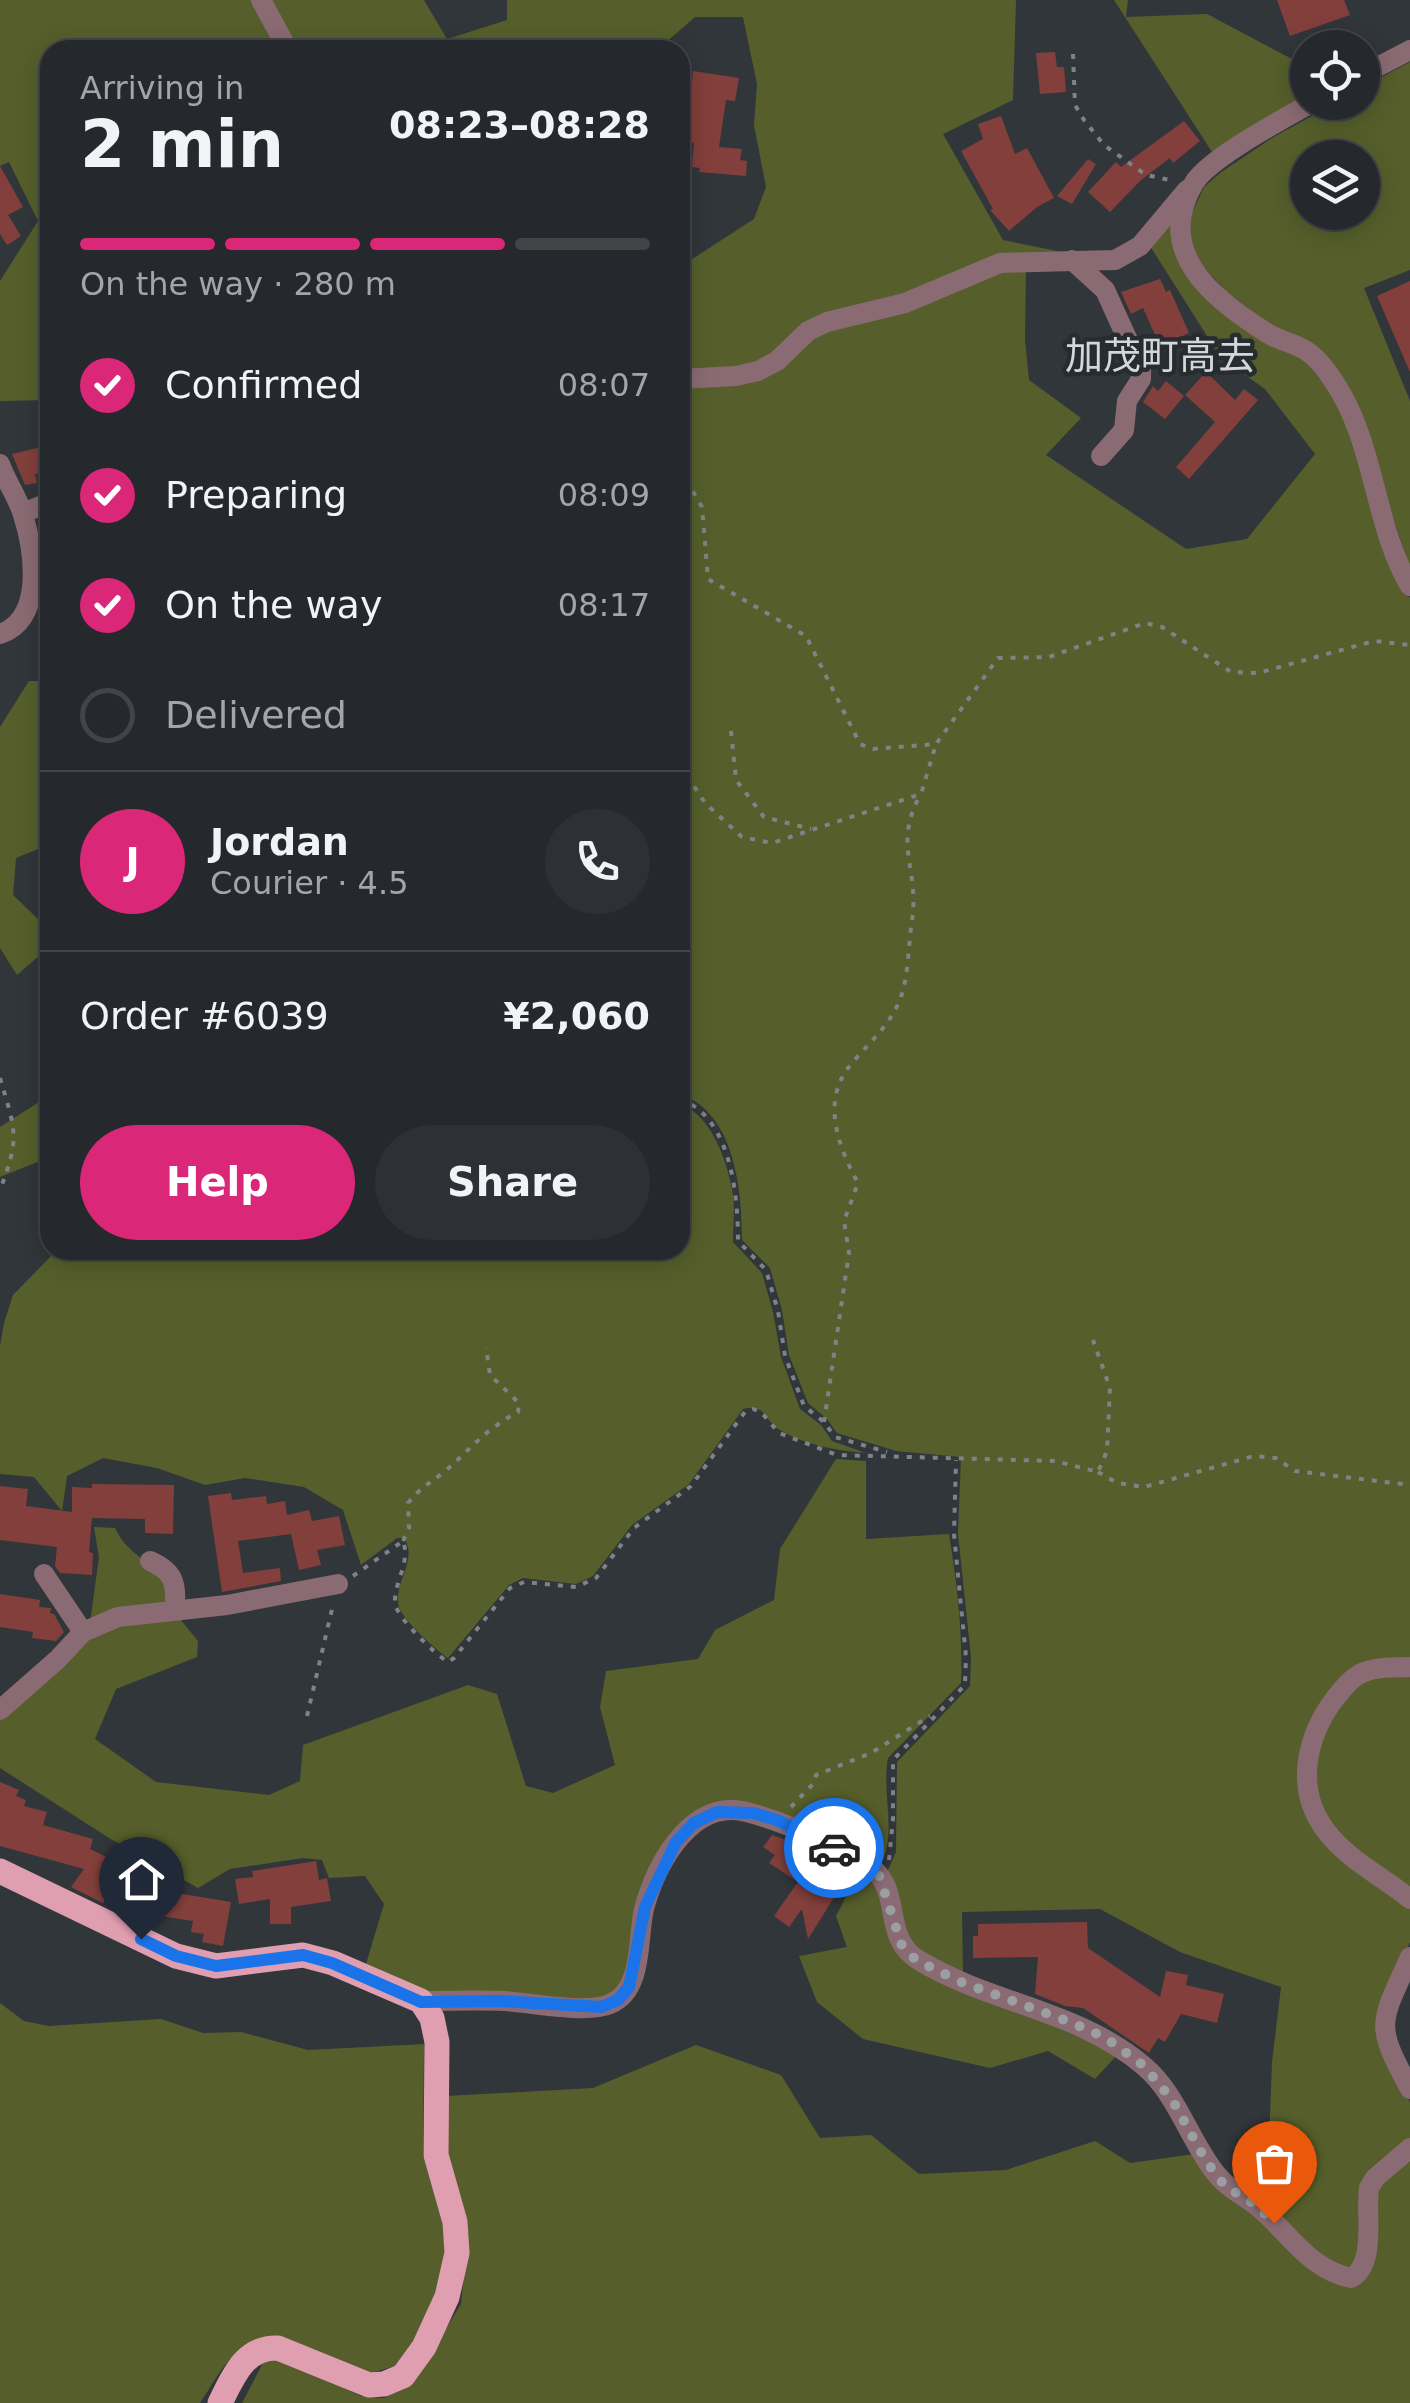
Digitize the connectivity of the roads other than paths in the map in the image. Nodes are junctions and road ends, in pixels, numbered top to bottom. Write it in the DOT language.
graph roads {
  1 [pos="261,0"];
  2 [pos="283,40"];
  3 [pos="1410,50"];
  4 [pos="1380,66"];
  5 [pos="1290,115"];
  6 [pos="1194,181"];
  7 [pos="1072,260"];
  8 [pos="690,378"];
  9 [pos="1101,456"];
  10 [pos="0,464"];
  11 [pos="40,506"];
  12 [pos="22,513"];
  13 [pos="1410,586"];
  14 [pos="0,634"];
  15 [pos="150,1560"];
  16 [pos="44,1574"];
  17 [pos="338,1584"];
  18 [pos="176,1609"];
  19 [pos="83,1632"];
  20 [pos="1410,1667"];
  21 [pos="4,1698"];
  22 [pos="0,1871"];
  23 [pos="1410,1899"];
  24 [pos="1410,1957"];
  25 [pos="421,2002"];
  26 [pos="1410,2089"];
  27 [pos="1410,2148"];
  28 [pos="220,2403"];
  1 -- 2 [label="street"];
  3 -- 4 [label="street"];
  5 -- 6 [label="street"];
  6 -- 7 [label="street"];
  6 -- 13 [label="street"];
  7 -- 8 [label="street"];
  7 -- 9 [label="street"];
  10 -- 12 [label="street"];
  11 -- 12 [label="street"];
  12 -- 14 [label="street"];
  15 -- 18 [label="street"];
  16 -- 19 [label="street"];
  17 -- 18 [label="street"];
  18 -- 19 [label="street"];
  19 -- 21 [label="street"];
  20 -- 23 [label="street"];
  22 -- 25 [label="main road"];
  24 -- 26 [label="street"];
  25 -- 27 [label="street"];
  25 -- 28 [label="main road"];
}
